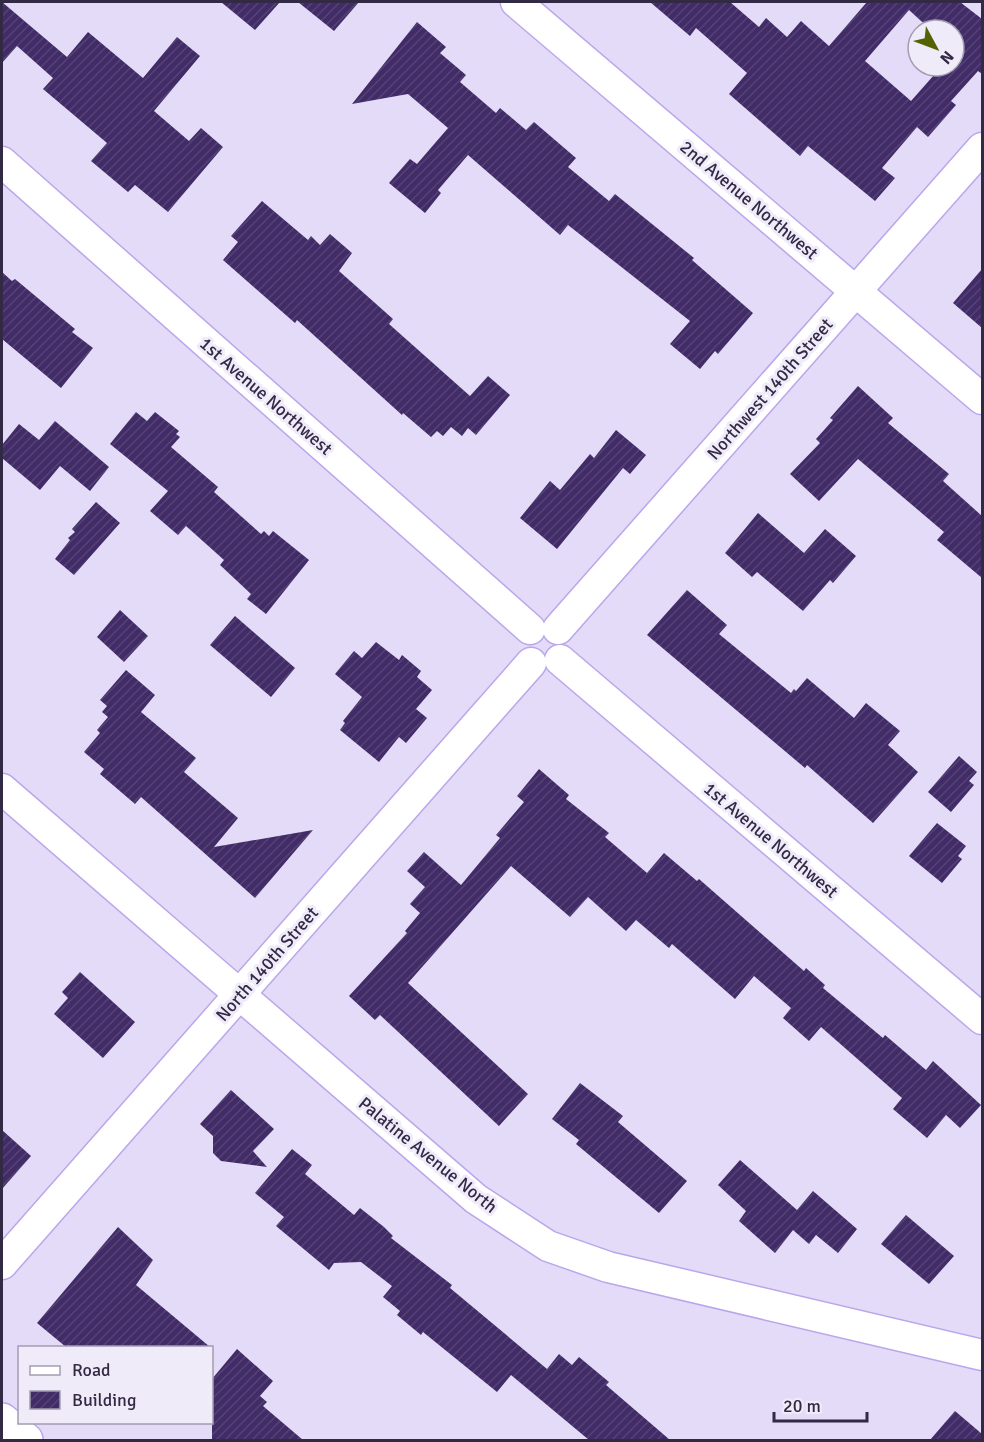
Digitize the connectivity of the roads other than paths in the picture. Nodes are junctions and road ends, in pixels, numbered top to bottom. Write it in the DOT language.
graph roads {
  1 [pos="516,2"];
  2 [pos="982,148"];
  3 [pos="2,162"];
  4 [pos="856,291"];
  5 [pos="982,399"];
  6 [pos="544,629"];
  7 [pos="546,662"];
  8 [pos="2,789"];
  9 [pos="239,995"];
  10 [pos="982,1019"];
  11 [pos="2,1264"];
  12 [pos="982,1355"];
  13 [pos="2,1420"];
  14 [pos="26,1440"];
  1 -- 4 [label="street, 2nd Avenue Northwest"];
  2 -- 4 [label="street, Northwest 140th Street"];
  3 -- 6 [label="street, 1st Avenue Northwest"];
  4 -- 5 [label="street, 2nd Avenue Northwest"];
  4 -- 6 [label="street, Northwest 140th Street"];
  6 -- 7 [label="street"];
  6 -- 7 [label="street"];
  7 -- 9 [label="street, North 140th Street"];
  7 -- 10 [label="street, 1st Avenue Northwest"];
  8 -- 9 [label="street, Palatine Avenue North"];
  9 -- 11 [label="street, North 140th Street"];
  9 -- 12 [label="street, Palatine Avenue North"];
  13 -- 14 [label="main road"];
}
